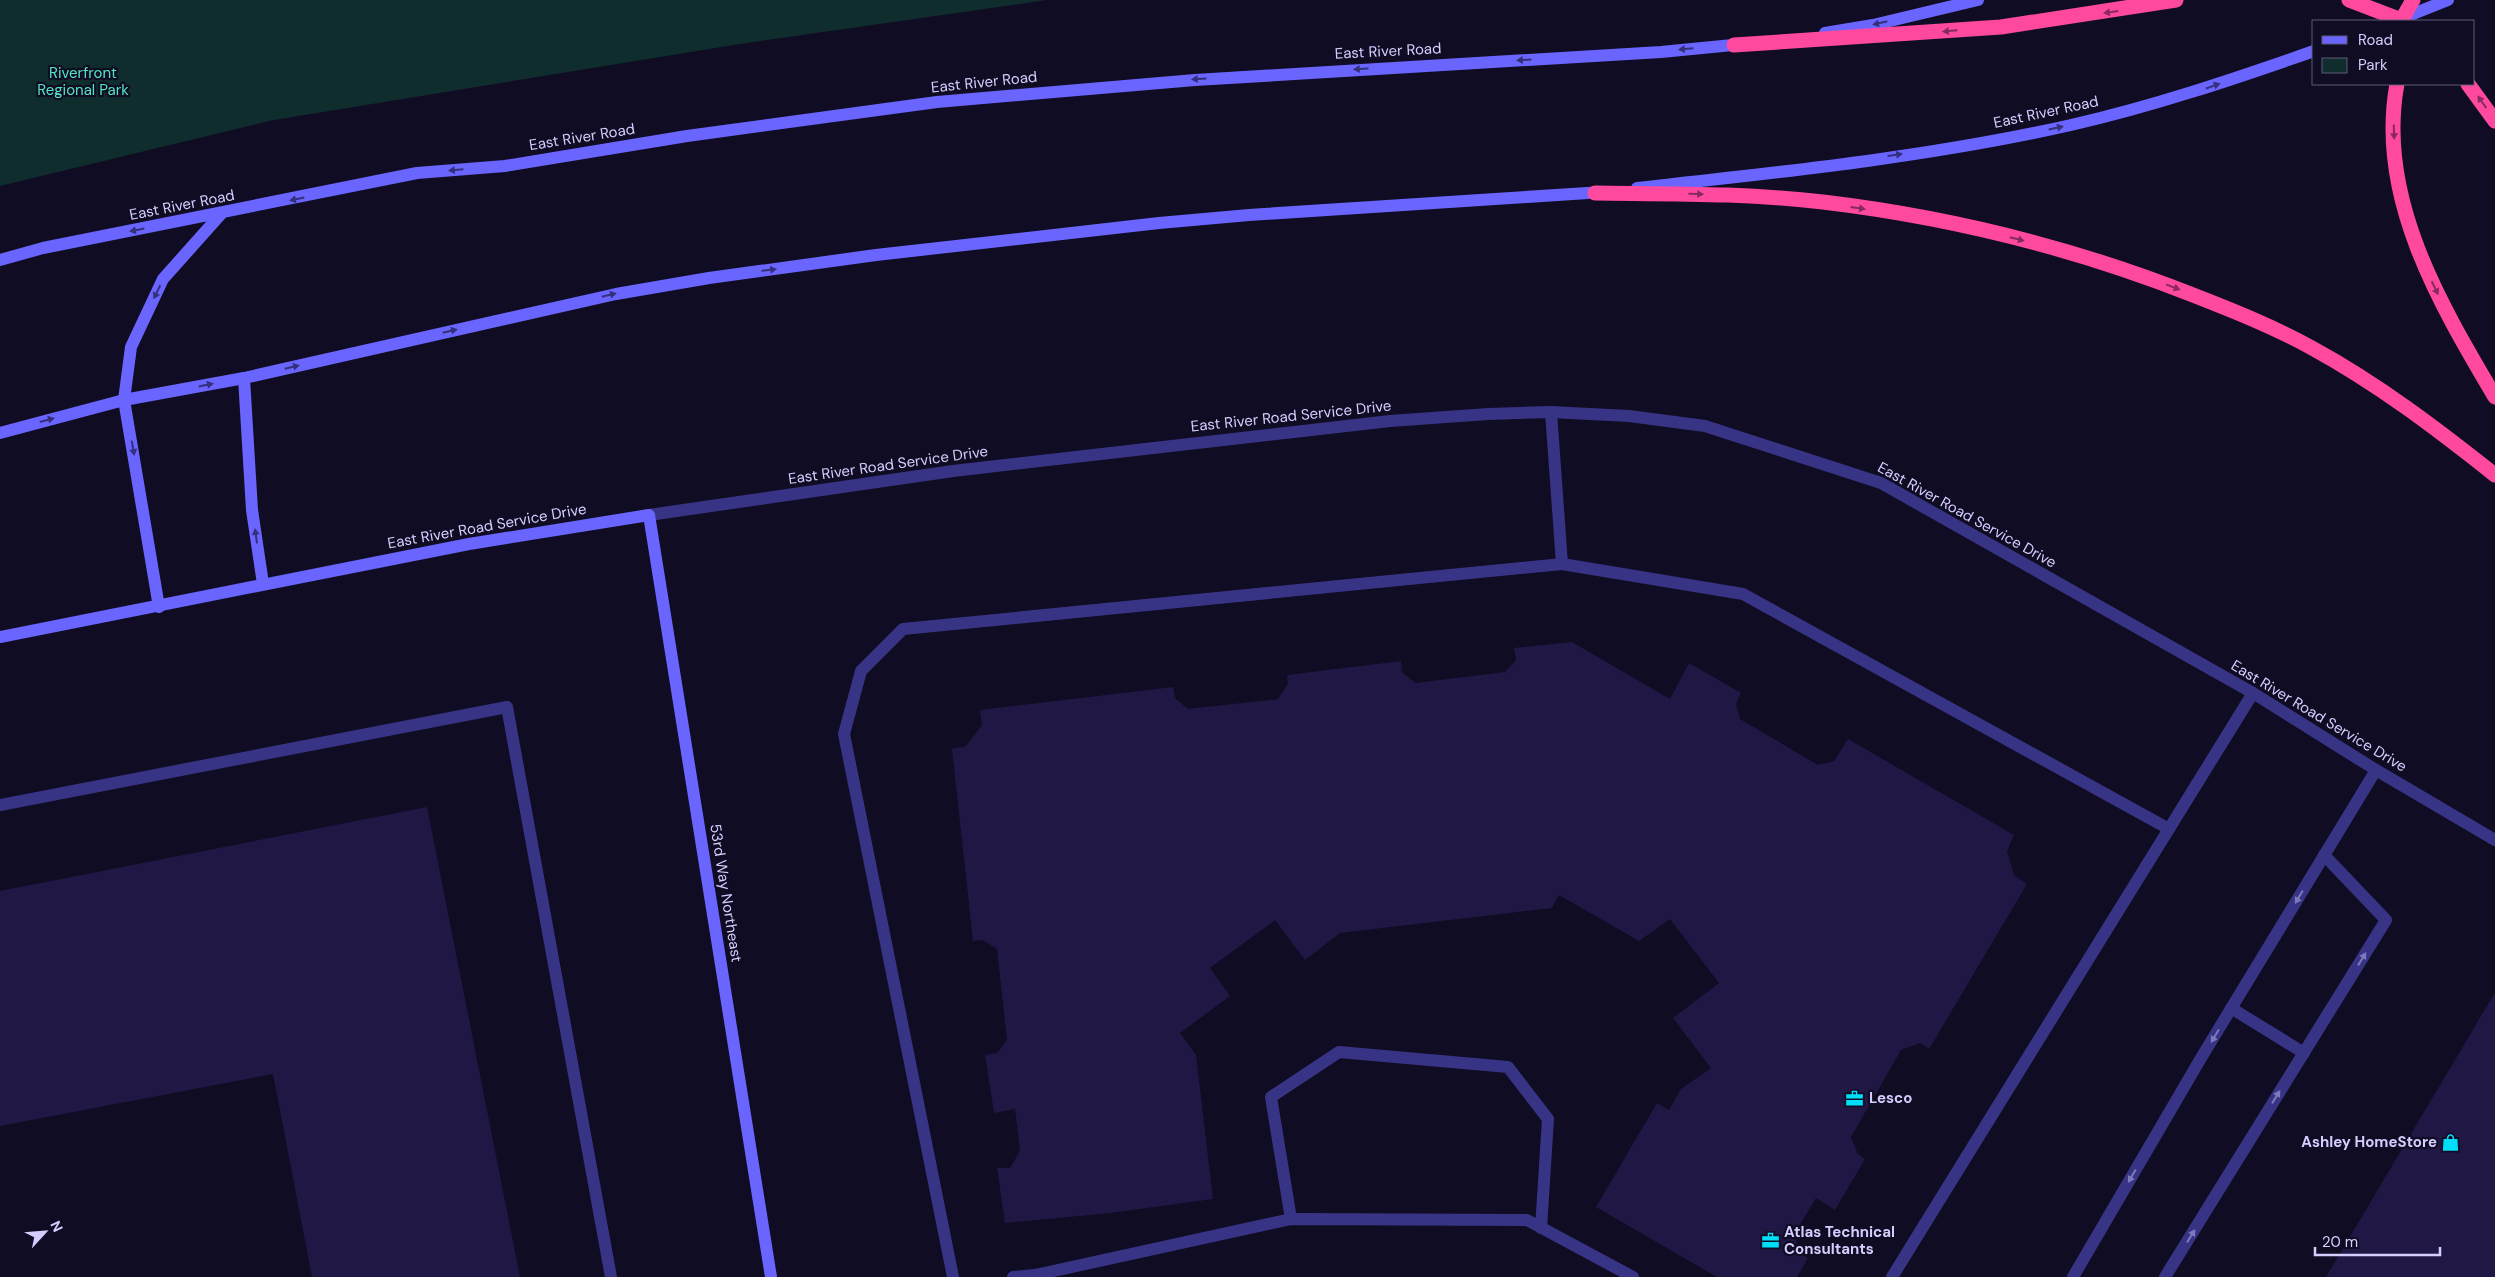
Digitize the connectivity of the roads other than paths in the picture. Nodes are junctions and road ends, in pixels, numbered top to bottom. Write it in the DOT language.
graph roads {
  1 [pos="1978,0"];
  2 [pos="2176,0"];
  3 [pos="2349,0"];
  4 [pos="2413,0"];
  5 [pos="2448,0"];
  6 [pos="2398,20"];
  7 [pos="2401,20"];
  8 [pos="2402,20"];
  9 [pos="1734,45"];
  10 [pos="2312,51"];
  11 [pos="2397,85"];
  12 [pos="2469,85"];
  13 [pos="2495,121"];
  14 [pos="1595,193"];
  15 [pos="221,214"];
  16 [pos="0,260"];
  17 [pos="244,378"];
  18 [pos="2495,398"];
  19 [pos="124,400"];
  20 [pos="1551,412"];
  21 [pos="0,433"];
  22 [pos="2495,475"];
  23 [pos="649,515"];
  24 [pos="1562,564"];
  25 [pos="263,584"];
  26 [pos="159,607"];
  27 [pos="0,637"];
  28 [pos="2253,693"];
  29 [pos="2376,770"];
  30 [pos="0,805"];
  31 [pos="2169,829"];
  32 [pos="2495,840"];
  33 [pos="2324,855"];
  34 [pos="2231,1008"];
  35 [pos="2304,1053"];
  36 [pos="1291,1219"];
  37 [pos="1541,1228"];
  38 [pos="610,1277"];
  39 [pos="771,1277"];
  40 [pos="953,1277"];
  41 [pos="1013,1277"];
  42 [pos="1632,1277"];
  43 [pos="1892,1277"];
  44 [pos="2073,1277"];
  45 [pos="2165,1277"];
  1 -- 9 [label="street, East River Road, one-way"];
  2 -- 9 [label="highway, one-way"];
  3 -- 6 [label="highway"];
  4 -- 7 [label="highway"];
  5 -- 8 [label="street"];
  9 -- 15 [label="street, East River Road, one-way"];
  14 -- 10 [label="street, East River Road, one-way"];
  11 -- 18 [label="highway, one-way"];
  13 -- 12 [label="highway, one-way"];
  17 -- 14 [label="street, one-way"];
  14 -- 22 [label="highway, one-way"];
  15 -- 16 [label="street, East River Road, one-way"];
  15 -- 19 [label="street, one-way"];
  19 -- 17 [label="street, one-way"];
  25 -- 17 [label="street, one-way"];
  21 -- 19 [label="street, one-way"];
  19 -- 26 [label="street, one-way"];
  20 -- 23 [label="street, East River Road Service Drive"];
  20 -- 24 [label="street"];
  20 -- 28 [label="street, East River Road Service Drive"];
  23 -- 25 [label="street, East River Road Service Drive"];
  23 -- 39 [label="street, 53rd Way Northeast"];
  24 -- 31 [label="street"];
  24 -- 40 [label="street"];
  25 -- 26 [label="street, East River Road Service Drive"];
  26 -- 27 [label="street, East River Road Service Drive"];
  28 -- 29 [label="street, East River Road Service Drive"];
  28 -- 31 [label="street"];
  29 -- 32 [label="street, East River Road Service Drive"];
  29 -- 33 [label="street"];
  30 -- 38 [label="street"];
  31 -- 43 [label="street"];
  33 -- 34 [label="street, one-way"];
  35 -- 33 [label="street, one-way"];
  34 -- 35 [label="street"];
  34 -- 44 [label="street, one-way"];
  45 -- 35 [label="street, one-way"];
  36 -- 37 [label="street"];
  36 -- 37 [label="street"];
  36 -- 41 [label="street"];
  37 -- 42 [label="street"];
}
